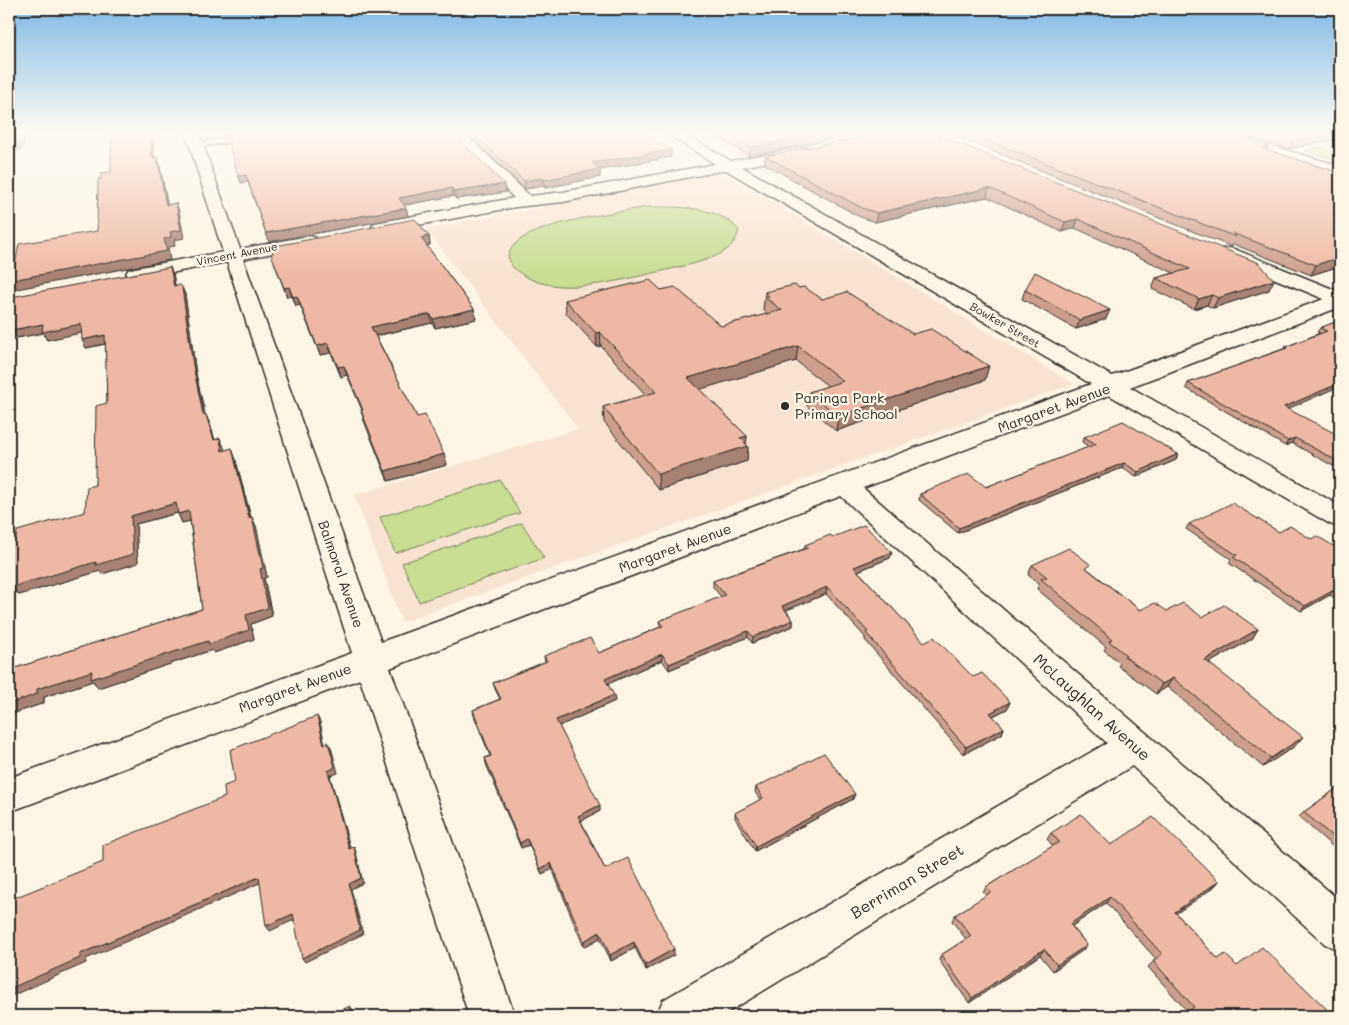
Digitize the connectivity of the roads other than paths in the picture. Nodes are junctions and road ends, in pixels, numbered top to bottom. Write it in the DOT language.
graph roads {
  1 [pos="209,179"];
  2 [pos="503,179"];
  3 [pos="660,179"];
  4 [pos="751,179"];
  5 [pos="526,201"];
  6 [pos="370,229"];
  7 [pos="321,239"];
  8 [pos="1211,246"];
  9 [pos="233,255"];
  10 [pos="115,278"];
  11 [pos="1340,299"];
  12 [pos="1112,386"];
  13 [pos="844,485"];
  14 [pos="1340,518"];
  15 [pos="371,660"];
  16 [pos="1135,745"];
  17 [pos="9,795"];
  18 [pos="1340,929"];
  19 [pos="492,1016"];
  20 [pos="679,1016"];
  1 -- 9 [label="street, Balmoral Avenue"];
  2 -- 5 [label="street"];
  3 -- 5 [label="street"];
  4 -- 12 [label="street, Bowker Street"];
  5 -- 6 [label="street"];
  7 -- 9 [label="street, Vincent Avenue"];
  8 -- 11 [label="street"];
  9 -- 10 [label="street, Vincent Avenue"];
  9 -- 15 [label="street, Balmoral Avenue"];
  11 -- 12 [label="street, Margaret Avenue"];
  12 -- 13 [label="street, Margaret Avenue"];
  12 -- 14 [label="street, Bowker Street"];
  13 -- 15 [label="street, Margaret Avenue"];
  13 -- 16 [label="street, McLaughlan Avenue"];
  15 -- 17 [label="street, Margaret Avenue"];
  15 -- 19 [label="street, Balmoral Avenue"];
  16 -- 18 [label="street, McLaughlan Avenue"];
  16 -- 20 [label="street, Berriman Street"];
}
